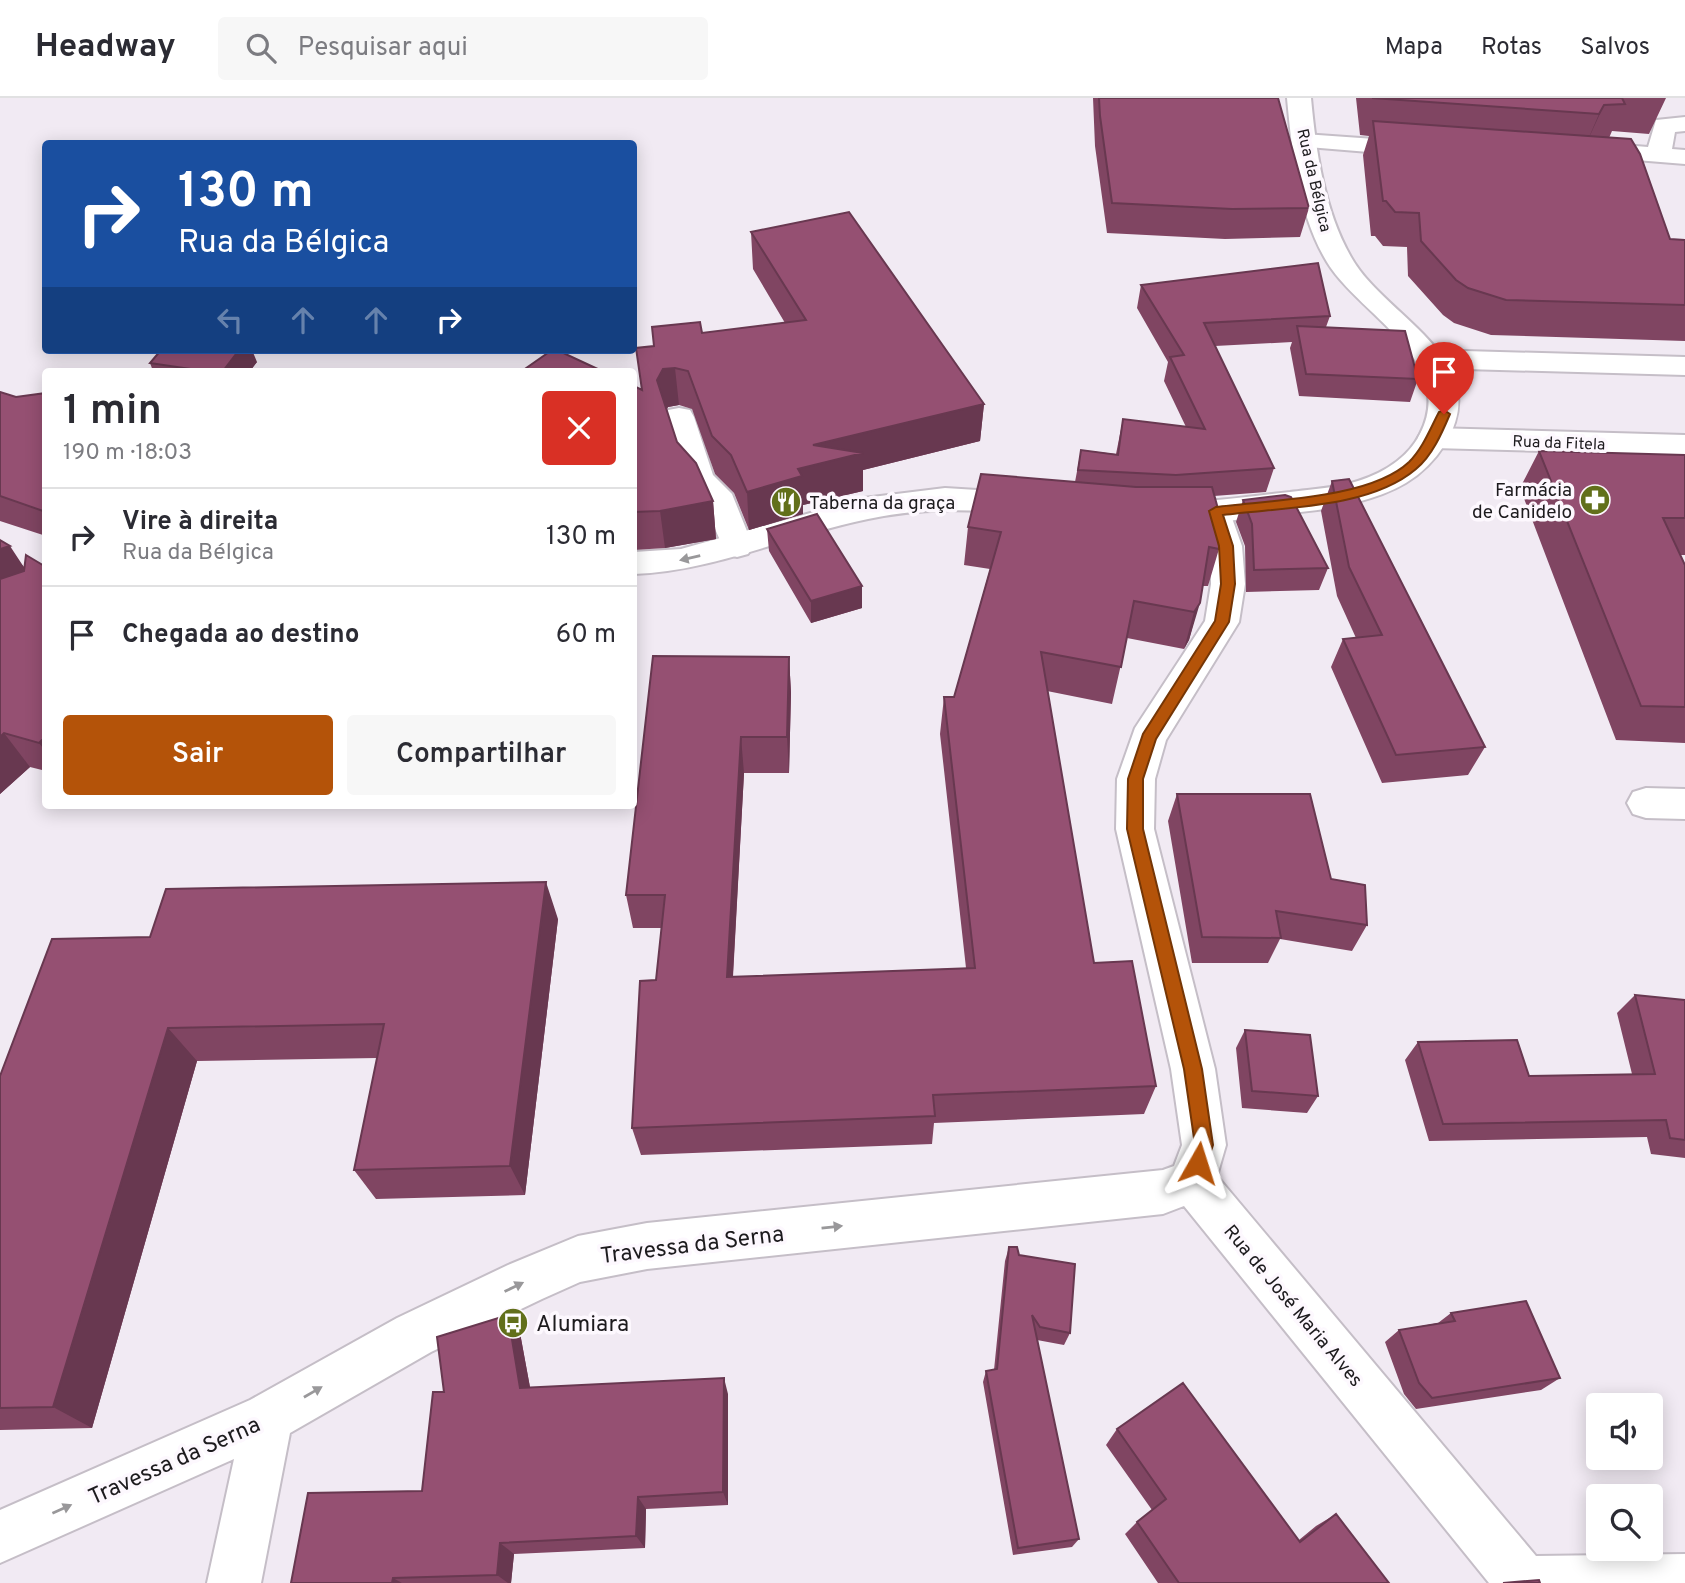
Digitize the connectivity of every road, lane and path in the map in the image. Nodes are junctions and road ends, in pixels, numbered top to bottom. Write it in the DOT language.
graph roads {
  1 [pos="1300,98"];
  2 [pos="1685,124"];
  3 [pos="1303,135"];
  4 [pos="1440,145"];
  5 [pos="1659,155"];
  6 [pos="1685,157"];
  7 [pos="1632,176"];
  8 [pos="1429,359"];
  9 [pos="1685,366"];
  10 [pos="679,417"];
  11 [pos="1433,438"];
  12 [pos="1685,445"];
  13 [pos="1051,505"];
  14 [pos="1216,511"];
  15 [pos="1135,512"];
  16 [pos="737,546"];
  17 [pos="637,564"];
  18 [pos="1646,803"];
  19 [pos="1685,804"];
  20 [pos="1192,1181"];
  21 [pos="268,1418"];
  22 [pos="0,1537"];
  23 [pos="1685,1581"];
  24 [pos="234,1583"];
  25 [pos="1524,1583"];
  1 -- 3 [label="street, Rua da Bélgica"];
  2 -- 5 [label="street"];
  3 -- 4 [label="street"];
  3 -- 8 [label="street, Rua da Bélgica"];
  5 -- 6 [label="street"];
  5 -- 7 [label="street"];
  8 -- 9 [label="street"];
  8 -- 11 [label="street, Rua da Bélgica"];
  10 -- 16 [label="street"];
  11 -- 12 [label="street, Rua da Fitela"];
  11 -- 14 [label="street, Rua da Bélgica"];
  13 -- 16 [label="street"];
  14 -- 15 [label="street, Rua da Bélgica"];
  14 -- 20 [label="street"];
  16 -- 17 [label="street, one-way"];
  18 -- 19 [label="street"];
  21 -- 20 [label="street, Travessa da Serna, one-way"];
  20 -- 25 [label="street, Rua de José Maria Alves"];
  22 -- 21 [label="street, Travessa da Serna, one-way"];
  21 -- 24 [label="street"];
  23 -- 25 [label="street"];
}
